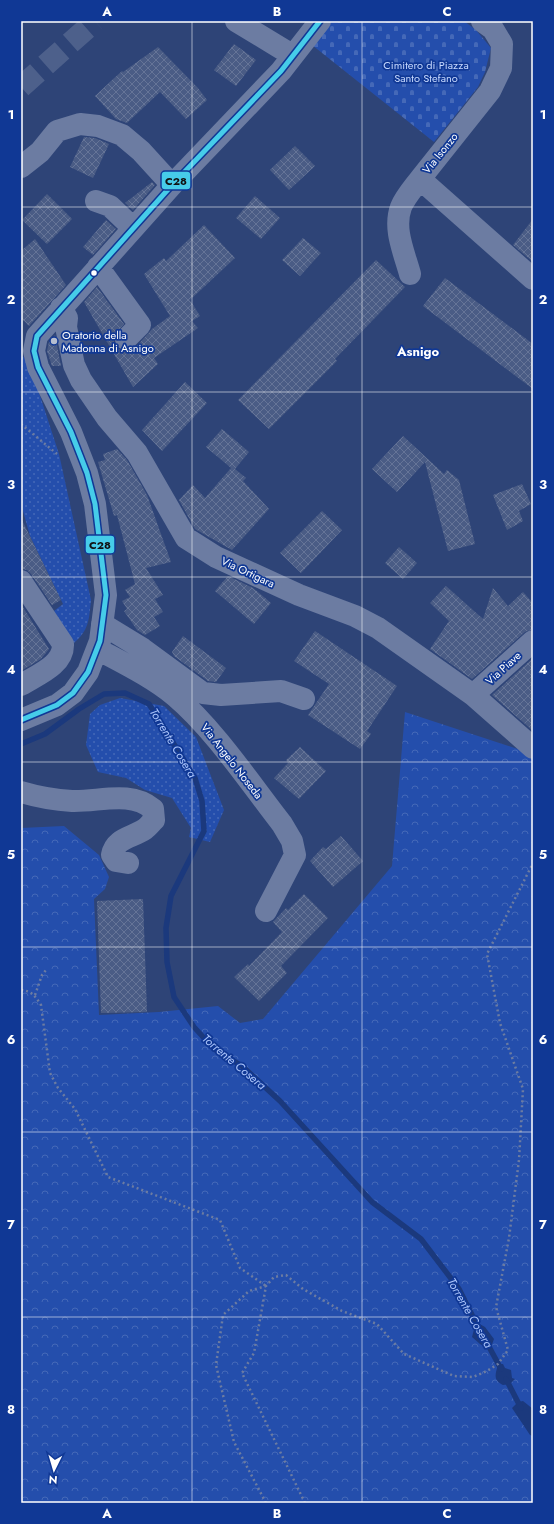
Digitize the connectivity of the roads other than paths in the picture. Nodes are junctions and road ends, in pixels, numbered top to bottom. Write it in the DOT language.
graph roads {
  1 [pos="236,21"];
  2 [pos="320,21"];
  3 [pos="482,21"];
  4 [pos="292,55"];
  5 [pos="21,167"];
  6 [pos="420,179"];
  7 [pos="172,185"];
  8 [pos="96,201"];
  9 [pos="133,228"];
  10 [pos="98,267"];
  11 [pos="410,274"];
  12 [pos="533,279"];
  13 [pos="61,308"];
  14 [pos="126,339"];
  15 [pos="21,581"];
  16 [pos="102,624"];
  17 [pos="533,642"];
  18 [pos="97,649"];
  19 [pos="21,685"];
  20 [pos="473,695"];
  21 [pos="304,699"];
  22 [pos="21,720"];
  23 [pos="533,748"];
  24 [pos="21,792"];
  25 [pos="128,863"];
  26 [pos="266,911"];
  1 -- 4 [label="street"];
  2 -- 4 [label="street"];
  3 -- 6 [label="street, Via Isonzo"];
  4 -- 7 [label="street"];
  5 -- 7 [label="street"];
  6 -- 11 [label="street"];
  6 -- 12 [label="street, Via Isonzo"];
  7 -- 9 [label="street"];
  8 -- 9 [label="street"];
  9 -- 10 [label="street"];
  10 -- 13 [label="street"];
  10 -- 14 [label="street"];
  13 -- 16 [label="street"];
  13 -- 20 [label="street, Via Ortigara"];
  15 -- 19 [label="street"];
  16 -- 18 [label="street"];
  16 -- 21 [label="street"];
  17 -- 20 [label="street, Via Piave"];
  18 -- 22 [label="street"];
  18 -- 26 [label="street, Via Angelo Noseda"];
  20 -- 23 [label="street, Via Ortigara"];
  24 -- 25 [label="street"];
}
